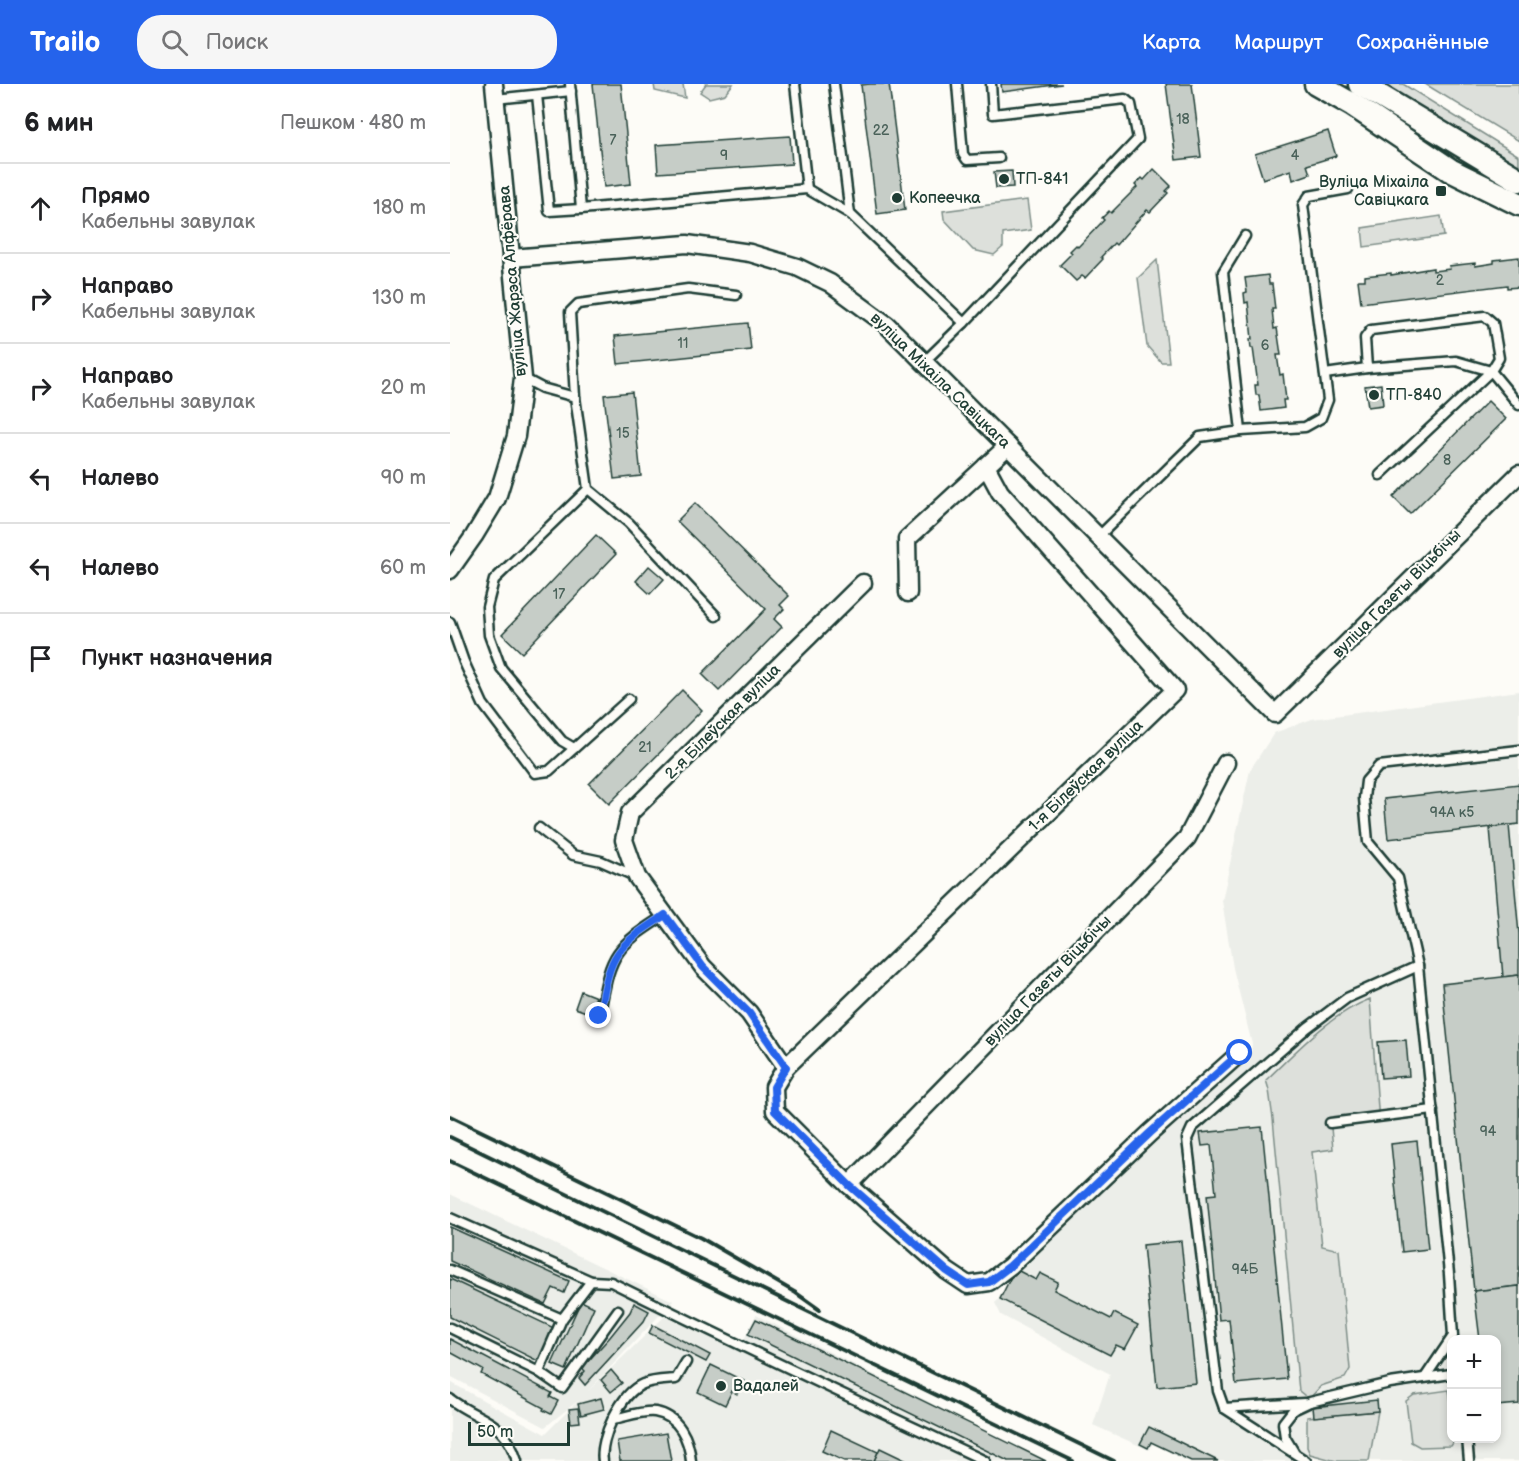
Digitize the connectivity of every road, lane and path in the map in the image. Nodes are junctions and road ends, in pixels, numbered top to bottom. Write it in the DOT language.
graph roads {
  1 [pos="795,84"];
  2 [pos="834,84"];
  3 [pos="957,84"];
  4 [pos="991,84"];
  5 [pos="1316,84"];
  6 [pos="1360,84"];
  7 [pos="570,88"];
  8 [pos="494,92"];
  9 [pos="537,95"];
  10 [pos="999,158"];
  11 [pos="1519,180"];
  12 [pos="807,189"];
  13 [pos="1348,189"];
  14 [pos="1519,204"];
  15 [pos="581,209"];
  16 [pos="850,214"];
  17 [pos="1245,236"];
  18 [pos="511,258"];
  19 [pos="736,295"];
  20 [pos="964,323"];
  21 [pos="924,362"];
  22 [pos="1367,368"];
  23 [pos="1491,370"];
  24 [pos="1326,374"];
  25 [pos="523,378"];
  26 [pos="575,397"];
  27 [pos="1519,405"];
  28 [pos="1241,431"];
  29 [pos="1008,446"];
  30 [pos="986,466"];
  31 [pos="1519,474"];
  32 [pos="1380,475"];
  33 [pos="588,489"];
  34 [pos="1098,537"];
  35 [pos="450,570"];
  36 [pos="862,583"];
  37 [pos="908,593"];
  38 [pos="716,616"];
  39 [pos="450,622"];
  40 [pos="629,699"];
  41 [pos="1275,714"];
  42 [pos="574,748"];
  43 [pos="1519,750"];
  44 [pos="1226,763"];
  45 [pos="539,828"];
  46 [pos="637,877"];
  47 [pos="665,915"];
  48 [pos="1418,966"];
  49 [pos="599,1016"];
  50 [pos="1240,1053"];
  51 [pos="786,1067"];
  52 [pos="1433,1110"];
  53 [pos="1330,1123"];
  54 [pos="849,1185"];
  55 [pos="450,1218"];
  56 [pos="450,1270"];
  57 [pos="591,1281"];
  58 [pos="618,1310"];
  59 [pos="562,1319"];
  60 [pos="450,1328"];
  61 [pos="1453,1335"];
  62 [pos="1447,1347"];
  63 [pos="686,1362"];
  64 [pos="539,1372"];
  65 [pos="1447,1374"];
  66 [pos="1426,1377"];
  67 [pos="450,1400"];
  68 [pos="1310,1402"];
  69 [pos="1224,1408"];
  70 [pos="613,1419"];
  71 [pos="1467,1443"];
  72 [pos="1296,1454"];
  73 [pos="517,1461"];
  74 [pos="603,1461"];
  75 [pos="691,1461"];
  76 [pos="985,1461"];
  77 [pos="1306,1461"];
  78 [pos="1469,1461"];
  1 -- 12 [label="lane"];
  2 -- 16 [label="lane"];
  3 -- 10 [label="lane"];
  4 -- 20 [label="lane"];
  5 -- 14 [label="main road"];
  6 -- 11 [label="main road"];
  7 -- 9 [label="lane"];
  7 -- 15 [label="lane"];
  8 -- 9 [label="lane"];
  8 -- 18 [label="street, вуліца Жарэса Алфёрава"];
  9 -- 15 [label="lane"];
  12 -- 15 [label="lane"];
  12 -- 16 [label="lane"];
  13 -- 24 [label="lane"];
  16 -- 20 [label="lane"];
  17 -- 28 [label="lane"];
  18 -- 21 [label="street, вуліца Міхаіла Савіцкага"];
  18 -- 25 [label="street, вуліца Жарэса Алфёрава"];
  19 -- 26 [label="lane"];
  20 -- 21 [label="lane"];
  21 -- 29 [label="street, вуліца Міхаіла Савіцкага"];
  22 -- 23 [label="lane"];
  22 -- 23 [label="lane"];
  22 -- 24 [label="lane"];
  23 -- 27 [label="lane"];
  23 -- 32 [label="lane"];
  24 -- 28 [label="lane"];
  25 -- 26 [label="lane"];
  25 -- 35 [label="street, вуліца Жарэса Алфёрава"];
  26 -- 33 [label="lane"];
  28 -- 34 [label="lane"];
  29 -- 30 [label="street"];
  29 -- 34 [label="street, вуліца Міхаіла Савіцкага"];
  30 -- 37 [label="street"];
  30 -- 51 [label="street, 1-я Білеўская вуліца"];
  31 -- 41 [label="street, вуліца Газеты Віцьбічы"];
  33 -- 38 [label="lane"];
  33 -- 42 [label="lane"];
  34 -- 41 [label="street, вуліца Міхаіла Савіцкага"];
  36 -- 46 [label="street, 2-я Білеўская вуліца"];
  39 -- 42 [label="lane"];
  40 -- 42 [label="lane"];
  43 -- 48 [label="lane"];
  44 -- 54 [label="street, вуліца Газеты Віцьбічы"];
  45 -- 46 [label="lane"];
  46 -- 47 [label="street, 2-я Білеўская вуліца"];
  47 -- 49 [label="lane"];
  47 -- 51 [label="street, 2-я Білеўская вуліца"];
  48 -- 52 [label="lane"];
  48 -- 69 [label="lane"];
  50 -- 54 [label="street"];
  51 -- 54 [label="street"];
  52 -- 53 [label="lane"];
  52 -- 61 [label="lane"];
  55 -- 57 [label="lane"];
  56 -- 59 [label="lane"];
  57 -- 59 [label="lane"];
  57 -- 76 [label="lane"];
  58 -- 64 [label="lane"];
  59 -- 64 [label="lane"];
  60 -- 64 [label="lane"];
  62 -- 66 [label="lane"];
  63 -- 70 [label="lane"];
  65 -- 66 [label="lane"];
  66 -- 68 [label="lane"];
  67 -- 73 [label="lane"];
  68 -- 69 [label="lane"];
  68 -- 72 [label="lane"];
  69 -- 72 [label="lane"];
  70 -- 74 [label="lane"];
  70 -- 75 [label="lane"];
  71 -- 78 [label="lane"];
  72 -- 77 [label="lane"];
}
